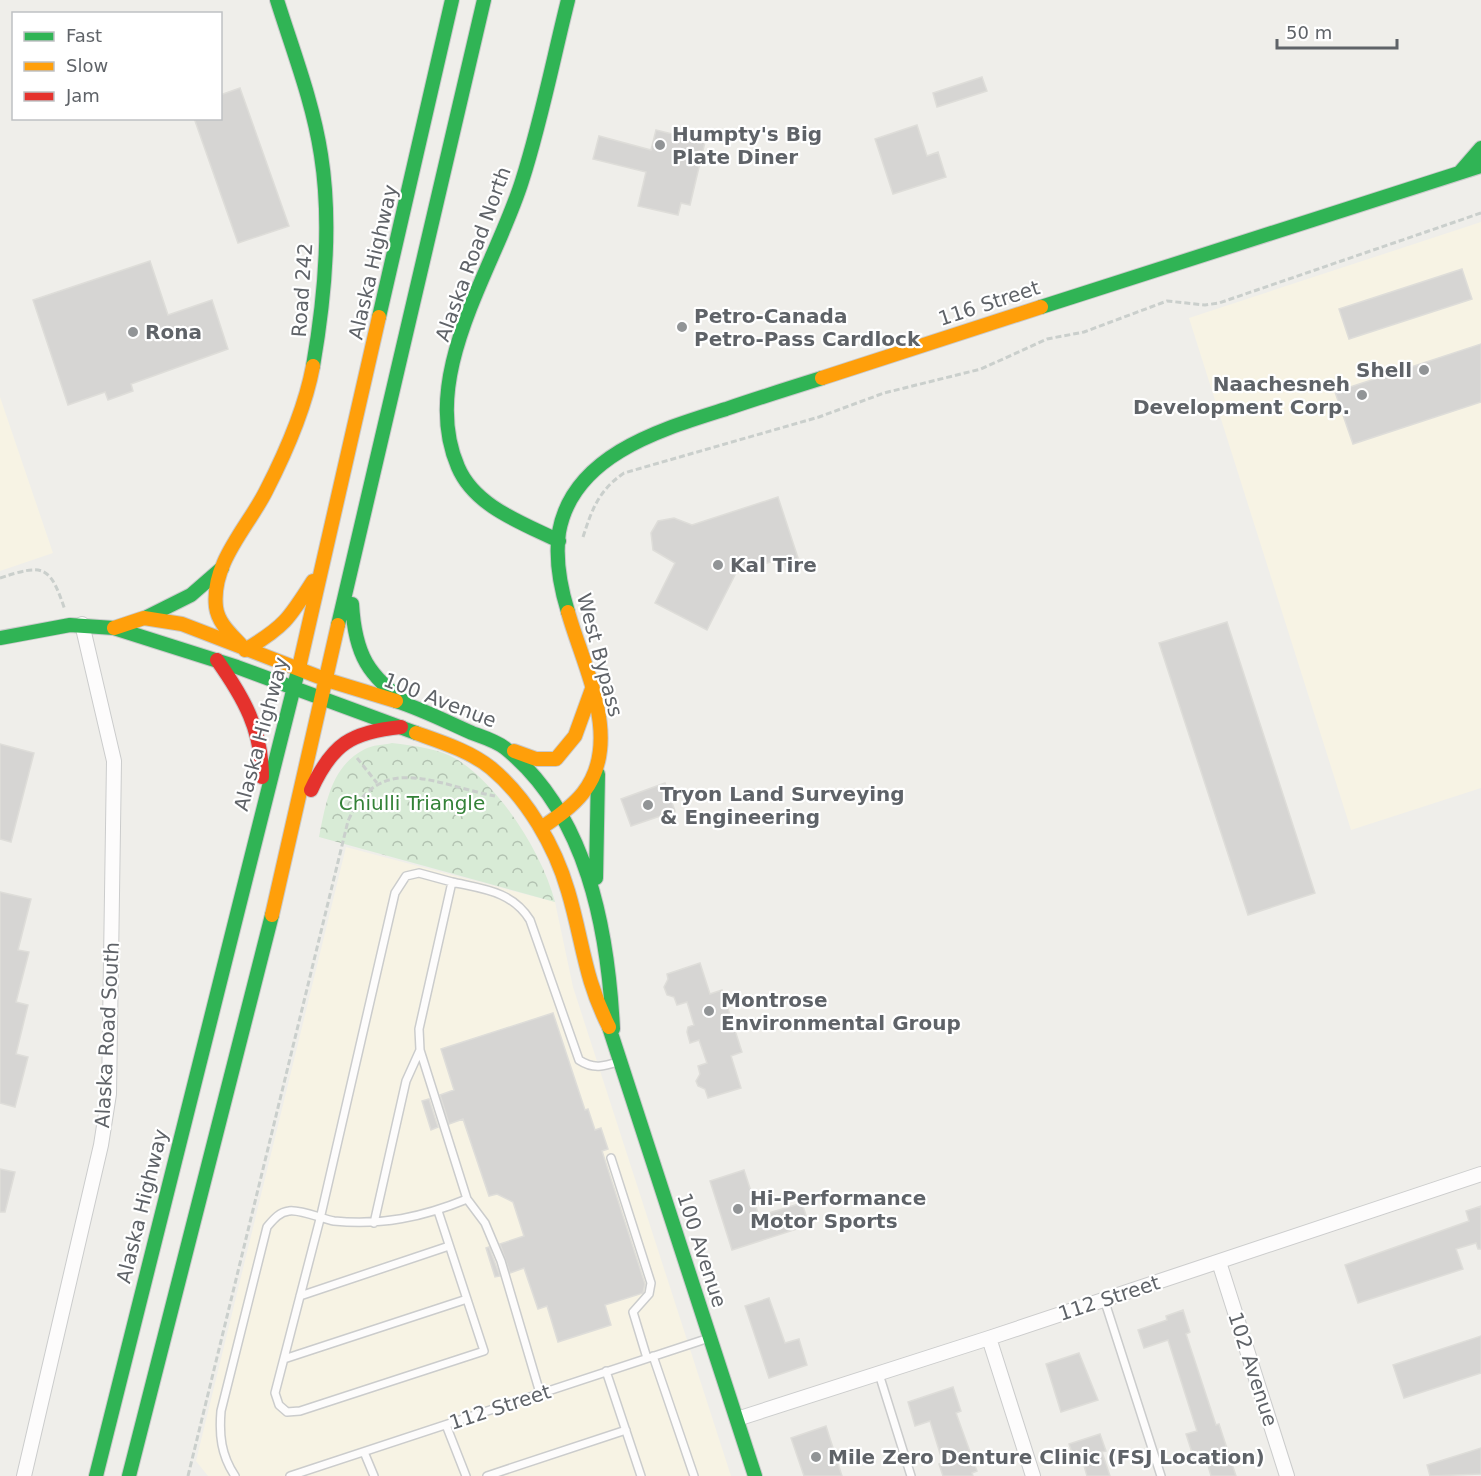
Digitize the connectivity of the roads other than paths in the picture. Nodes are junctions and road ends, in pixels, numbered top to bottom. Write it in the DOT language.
graph roads {
  1 [pos="277,0"];
  2 [pos="452,0"];
  3 [pos="484,0"];
  4 [pos="568,0"];
  5 [pos="1481,148"];
  6 [pos="1481,166"];
  7 [pos="1460,172"];
  8 [pos="1481,175"];
  9 [pos="559,541"];
  10 [pos="322,566"];
  11 [pos="222,568"];
  12 [pos="351,579"];
  13 [pos="144,618"];
  14 [pos="76,625"];
  15 [pos="114,628"];
  16 [pos="0,638"];
  17 [pos="245,650"];
  18 [pos="217,660"];
  19 [pos="299,668"];
  20 [pos="327,680"];
  21 [pos="294,688"];
  22 [pos="592,689"];
  23 [pos="322,700"];
  24 [pos="409,705"];
  25 [pos="401,727"];
  26 [pos="502,747"];
  27 [pos="599,764"];
  28 [pos="261,811"];
  29 [pos="563,813"];
  30 [pos="541,828"];
  31 [pos="292,837"];
  32 [pos="452,882"];
  33 [pos="598,922"];
  34 [pos="613,1035"];
  35 [pos="420,1050"];
  36 [pos="621,1061"];
  37 [pos="611,1158"];
  38 [pos="1481,1174"];
  39 [pos="466,1199"];
  40 [pos="438,1211"];
  41 [pos="320,1219"];
  42 [pos="374,1223"];
  43 [pos="450,1246"];
  44 [pos="1219,1262"];
  45 [pos="300,1296"];
  46 [pos="467,1299"];
  47 [pos="1104,1299"];
  48 [pos="710,1338"];
  49 [pos="989,1338"];
  50 [pos="650,1357"];
  51 [pos="284,1359"];
  52 [pos="606,1371"];
  53 [pos="879,1374"];
  54 [pos="116,1390"];
  55 [pos="540,1393"];
  56 [pos="736,1419"];
  57 [pos="446,1425"];
  58 [pos="626,1430"];
  59 [pos="364,1452"];
  60 [pos="24,1476"];
  61 [pos="96,1476"];
  62 [pos="107,1476"];
  63 [pos="129,1476"];
  64 [pos="234,1476"];
  65 [pos="290,1476"];
  66 [pos="374,1476"];
  67 [pos="466,1476"];
  68 [pos="486,1476"];
  69 [pos="640,1476"];
  70 [pos="694,1476"];
  71 [pos="755,1476"];
  72 [pos="911,1476"];
  73 [pos="1034,1476"];
  74 [pos="1161,1476"];
  75 [pos="1287,1476"];
  1 -- 11 [label="main road, Road 242"];
  2 -- 10 [label="main road, Alaska Highway"];
  3 -- 12 [label="main road"];
  4 -- 9 [label="main road, Alaska Road North"];
  5 -- 7 [label="main road"];
  6 -- 7 [label="main road, 116 Street"];
  7 -- 8 [label="main road"];
  7 -- 9 [label="main road, 116 Street"];
  9 -- 22 [label="main road, West Bypass"];
  10 -- 17 [label="main road"];
  10 -- 19 [label="main road, Alaska Highway"];
  11 -- 13 [label="main road, Road 242"];
  11 -- 17 [label="main road, Road 242"];
  12 -- 20 [label="main road"];
  12 -- 24 [label="main road"];
  13 -- 15 [label="main road, Road 242"];
  13 -- 17 [label="main road, 100 Avenue"];
  14 -- 15 [label="main road, 100 Avenue"];
  14 -- 16 [label="main road, 100 Avenue"];
  14 -- 60 [label="street, Alaska Road South"];
  15 -- 18 [label="main road, 100 Avenue"];
  17 -- 19 [label="main road, 100 Avenue"];
  18 -- 21 [label="main road, 100 Avenue"];
  18 -- 28 [label="main road"];
  19 -- 20 [label="main road, 100 Avenue"];
  19 -- 21 [label="main road, Alaska Highway"];
  20 -- 23 [label="main road"];
  20 -- 24 [label="main road, 100 Avenue"];
  21 -- 23 [label="main road, 100 Avenue"];
  21 -- 28 [label="main road, Alaska Highway"];
  22 -- 26 [label="main road"];
  22 -- 27 [label="main road, West Bypass"];
  23 -- 25 [label="main road, 100 Avenue"];
  23 -- 31 [label="main road"];
  24 -- 26 [label="main road, 100 Avenue"];
  25 -- 30 [label="main road, 100 Avenue"];
  25 -- 31 [label="main road"];
  26 -- 29 [label="main road, 100 Avenue"];
  27 -- 29 [label="main road, West Bypass"];
  27 -- 33 [label="main road"];
  28 -- 54 [label="main road, Alaska Highway"];
  29 -- 30 [label="main road, West Bypass"];
  29 -- 33 [label="main road, 100 Avenue"];
  30 -- 34 [label="main road, 100 Avenue"];
  31 -- 63 [label="main road"];
  32 -- 35 [label="lane"];
  32 -- 36 [label="lane"];
  32 -- 41 [label="lane"];
  33 -- 34 [label="main road, 100 Avenue"];
  34 -- 36 [label="main road, 100 Avenue"];
  35 -- 39 [label="lane"];
  35 -- 42 [label="lane"];
  36 -- 48 [label="main road, 100 Avenue"];
  37 -- 50 [label="lane"];
  38 -- 44 [label="street, 112 Street"];
  39 -- 40 [label="lane"];
  39 -- 55 [label="lane"];
  40 -- 42 [label="lane"];
  40 -- 43 [label="lane"];
  41 -- 42 [label="lane"];
  41 -- 45 [label="lane"];
  41 -- 64 [label="lane"];
  43 -- 45 [label="lane"];
  43 -- 46 [label="lane"];
  44 -- 47 [label="street, 112 Street"];
  44 -- 75 [label="street, 102 Avenue"];
  45 -- 51 [label="lane"];
  46 -- 51 [label="lane"];
  46 -- 51 [label="lane"];
  47 -- 49 [label="street, 112 Street"];
  47 -- 74 [label="lane"];
  48 -- 50 [label="lane, 112 Street"];
  48 -- 56 [label="main road, 100 Avenue"];
  49 -- 53 [label="street, 112 Street"];
  49 -- 73 [label="street"];
  50 -- 52 [label="lane, 112 Street"];
  50 -- 70 [label="lane"];
  52 -- 55 [label="lane, 112 Street"];
  52 -- 58 [label="lane"];
  53 -- 56 [label="street, 112 Street"];
  53 -- 72 [label="lane"];
  54 -- 61 [label="main road, Alaska Highway"];
  54 -- 62 [label="main road"];
  55 -- 57 [label="lane, 112 Street"];
  56 -- 71 [label="main road, 100 Avenue"];
  57 -- 59 [label="lane, 112 Street"];
  57 -- 67 [label="lane"];
  58 -- 68 [label="lane"];
  58 -- 69 [label="lane"];
  59 -- 65 [label="lane, 112 Street"];
  59 -- 66 [label="lane"];
}
